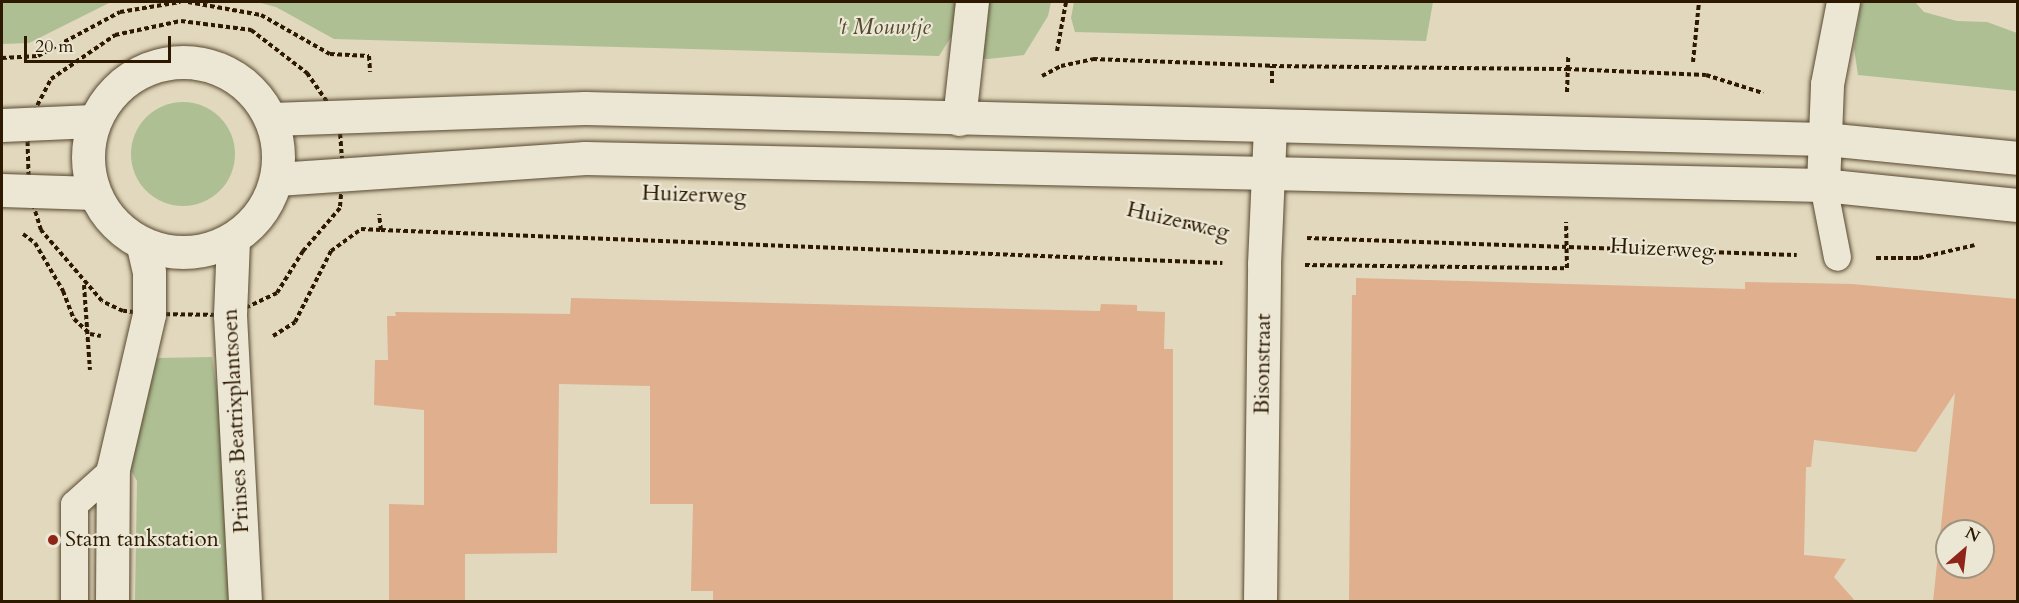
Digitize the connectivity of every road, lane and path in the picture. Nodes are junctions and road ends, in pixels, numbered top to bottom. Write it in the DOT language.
graph roads {
  1 [pos="180,2"];
  2 [pos="188,2"];
  3 [pos="972,2"];
  4 [pos="1066,2"];
  5 [pos="1699,2"];
  6 [pos="1843,2"];
  7 [pos="1057,51"];
  8 [pos="1568,55"];
  9 [pos="2,58"];
  10 [pos="1694,62"];
  11 [pos="373,118"];
  12 [pos="339,119"];
  13 [pos="959,119"];
  14 [pos="272,120"];
  15 [pos="93,121"];
  16 [pos="14,125"];
  17 [pos="1270,127"];
  18 [pos="1567,131"];
  19 [pos="1825,140"];
  20 [pos="2018,158"];
  21 [pos="1269,171"];
  22 [pos="343,172"];
  23 [pos="277,178"];
  24 [pos="1566,180"];
  25 [pos="377,182"];
  26 [pos="1823,185"];
  27 [pos="15,191"];
  28 [pos="93,193"];
  29 [pos="2018,205"];
  30 [pos="340,208"];
  31 [pos="1149,212"];
  32 [pos="381,230"];
  33 [pos="11,231"];
  34 [pos="233,240"];
  35 [pos="1566,244"];
  36 [pos="1978,244"];
  37 [pos="143,245"];
  38 [pos="1265,251"];
  39 [pos="1837,257"];
  40 [pos="84,283"];
  41 [pos="149,314"];
  42 [pos="230,315"];
  43 [pos="232,348"];
  44 [pos="113,469"];
  45 [pos="74,602"];
  46 [pos="112,602"];
  47 [pos="245,602"];
  48 [pos="1260,602"];
  1 -- 9 [label="path"];
  2 -- 11 [label="path"];
  3 -- 13 [label="main road"];
  4 -- 7 [label="path"];
  5 -- 10 [label="path"];
  6 -- 19 [label="main road"];
  8 -- 18 [label="path"];
  11 -- 12 [label="main road"];
  11 -- 13 [label="main road"];
  12 -- 14 [label="main road"];
  12 -- 16 [label="path"];
  12 -- 22 [label="path"];
  13 -- 17 [label="main road"];
  14 -- 15 [label="main road"];
  14 -- 23 [label="main road"];
  15 -- 16 [label="main road"];
  15 -- 28 [label="main road"];
  16 -- 27 [label="path"];
  17 -- 18 [label="main road"];
  17 -- 21 [label="main road, Bisonstraat"];
  18 -- 19 [label="main road"];
  19 -- 20 [label="main road"];
  19 -- 26 [label="main road"];
  21 -- 24 [label="main road, Huizerweg"];
  21 -- 25 [label="main road, Huizerweg"];
  21 -- 38 [label="main road, Bisonstraat"];
  22 -- 23 [label="main road, Huizerweg"];
  22 -- 25 [label="main road, Huizerweg"];
  22 -- 30 [label="path"];
  23 -- 34 [label="main road"];
  24 -- 26 [label="main road, Huizerweg"];
  24 -- 35 [label="path"];
  25 -- 30 [label="path"];
  25 -- 32 [label="path"];
  26 -- 29 [label="main road, Huizerweg"];
  26 -- 39 [label="lane"];
  27 -- 28 [label="main road"];
  27 -- 40 [label="path"];
  28 -- 37 [label="main road"];
  30 -- 42 [label="path"];
  31 -- 38 [label="path, Huizerweg"];
  32 -- 38 [label="path"];
  32 -- 43 [label="path"];
  33 -- 40 [label="path"];
  34 -- 37 [label="main road"];
  34 -- 42 [label="main road, Prinses Beatrixplantsoen"];
  35 -- 38 [label="path, Huizerweg"];
  35 -- 38 [label="path"];
  35 -- 39 [label="path, Huizerweg"];
  36 -- 39 [label="path, Huizerweg"];
  37 -- 41 [label="main road"];
  38 -- 48 [label="main road, Bisonstraat"];
  40 -- 41 [label="path"];
  41 -- 42 [label="path"];
  41 -- 44 [label="main road"];
  42 -- 43 [label="main road, Prinses Beatrixplantsoen"];
  43 -- 47 [label="main road, Prinses Beatrixplantsoen"];
  44 -- 45 [label="lane"];
  44 -- 46 [label="main road"];
}
